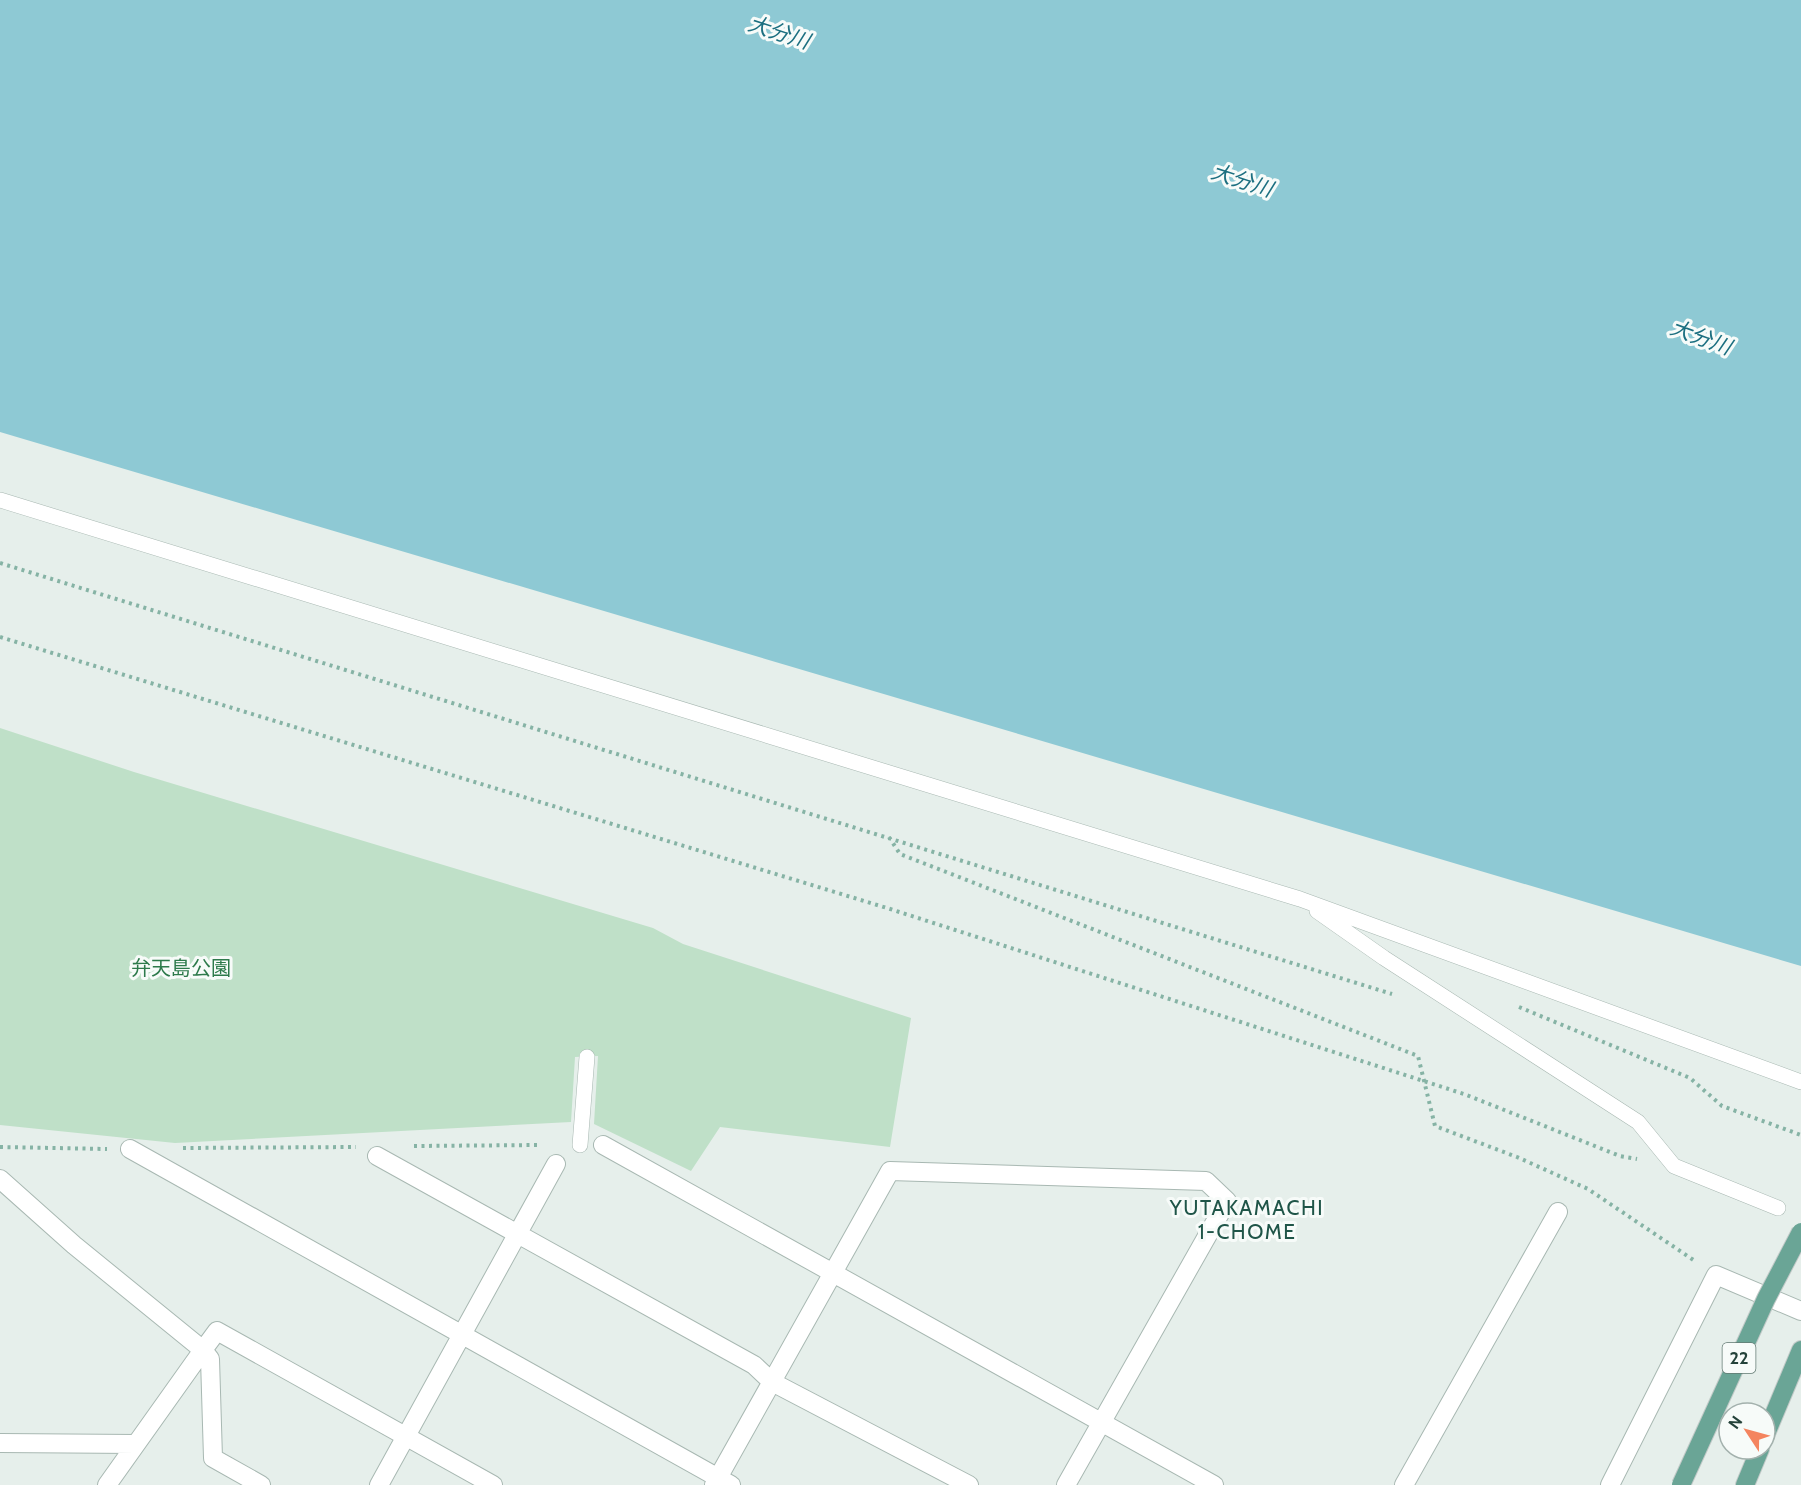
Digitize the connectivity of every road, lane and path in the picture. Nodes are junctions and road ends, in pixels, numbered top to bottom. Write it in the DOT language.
graph roads {
  1 [pos="0,500"];
  2 [pos="0,563"];
  3 [pos="0,638"];
  4 [pos="889,836"];
  5 [pos="1300,899"];
  6 [pos="1438,992"];
  7 [pos="1514,1005"];
  8 [pos="587,1057"];
  9 [pos="1425,1082"];
  10 [pos="1801,1082"];
  11 [pos="1801,1134"];
  12 [pos="580,1145"];
  13 [pos="603,1145"];
  14 [pos="413,1146"];
  15 [pos="0,1148"];
  16 [pos="130,1149"];
  17 [pos="177,1149"];
  18 [pos="372,1151"];
  19 [pos="556,1164"];
  20 [pos="1674,1166"];
  21 [pos="0,1179"];
  22 [pos="1778,1208"];
  23 [pos="1558,1212"];
  24 [pos="1801,1232"];
  25 [pos="519,1233"];
  26 [pos="833,1273"];
  27 [pos="1716,1275"];
  28 [pos="1801,1311"];
  29 [pos="464,1336"];
  30 [pos="203,1350"];
  31 [pos="1801,1350"];
  32 [pos="772,1382"];
  33 [pos="1777,1407"];
  34 [pos="1101,1422"];
  35 [pos="407,1437"];
  36 [pos="0,1443"];
  37 [pos="136,1444"];
  38 [pos="1755,1461"];
  39 [pos="721,1483"];
  40 [pos="107,1485"];
  41 [pos="261,1485"];
  42 [pos="379,1485"];
  43 [pos="493,1485"];
  44 [pos="969,1485"];
  45 [pos="1066,1485"];
  46 [pos="1214,1485"];
  47 [pos="1404,1485"];
  48 [pos="1610,1485"];
  49 [pos="1681,1485"];
  50 [pos="1745,1485"];
  1 -- 5 [label="lane"];
  2 -- 4 [label="path"];
  3 -- 9 [label="path"];
  4 -- 6 [label="path"];
  4 -- 9 [label="path"];
  5 -- 6 [label="lane"];
  5 -- 10 [label="lane"];
  6 -- 20 [label="lane"];
  7 -- 11 [label="path"];
  8 -- 12 [label="lane"];
  9 -- 20 [label="path"];
  9 -- 27 [label="path"];
  12 -- 14 [label="path"];
  13 -- 26 [label="street"];
  15 -- 16 [label="path"];
  16 -- 29 [label="street"];
  17 -- 18 [label="path"];
  18 -- 25 [label="street"];
  19 -- 25 [label="street"];
  20 -- 22 [label="lane"];
  21 -- 30 [label="street"];
  23 -- 47 [label="street"];
  24 -- 49 [label="main road, 22, bridge"];
  25 -- 29 [label="street"];
  25 -- 32 [label="street"];
  26 -- 32 [label="street"];
  26 -- 34 [label="street"];
  26 -- 34 [label="street"];
  27 -- 28 [label="street"];
  27 -- 48 [label="street"];
  29 -- 35 [label="street"];
  29 -- 39 [label="street"];
  30 -- 35 [label="street"];
  30 -- 37 [label="street"];
  30 -- 41 [label="street"];
  31 -- 33 [label="main road"];
  32 -- 39 [label="street"];
  32 -- 44 [label="street"];
  34 -- 45 [label="street"];
  34 -- 46 [label="street"];
  35 -- 42 [label="street"];
  35 -- 43 [label="street"];
  36 -- 37 [label="street"];
  37 -- 40 [label="street"];
  38 -- 50 [label="main road"];
}
